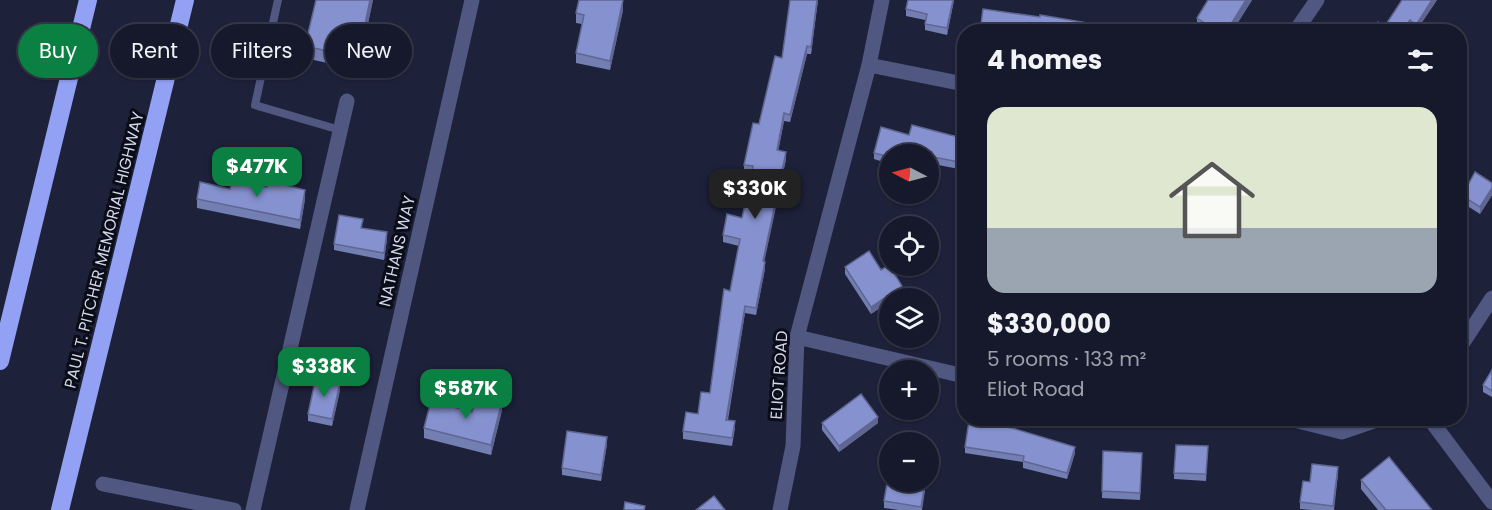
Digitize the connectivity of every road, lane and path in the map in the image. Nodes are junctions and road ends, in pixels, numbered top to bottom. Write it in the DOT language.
graph roads {
  1 [pos="88,0"];
  2 [pos="185,0"];
  3 [pos="278,0"];
  4 [pos="472,0"];
  5 [pos="882,0"];
  6 [pos="1317,0"];
  7 [pos="1300,24"];
  8 [pos="869,65"];
  9 [pos="957,83"];
  10 [pos="347,101"];
  11 [pos="340,130"];
  12 [pos="1492,298"];
  13 [pos="1467,336"];
  14 [pos="797,337"];
  15 [pos="0,361"];
  16 [pos="957,374"];
  17 [pos="1318,426"];
  18 [pos="1360,426"];
  19 [pos="1435,426"];
  20 [pos="103,484"];
  21 [pos="1492,502"];
  22 [pos="60,510"];
  23 [pos="234,510"];
  24 [pos="253,510"];
  25 [pos="357,510"];
  26 [pos="780,510"];
  1 -- 15 [label="highway"];
  2 -- 22 [label="highway, PAUL T. PITCHER MEMORIAL HIGHWAY"];
  3 -- 11 [label="lane"];
  4 -- 25 [label="street, NATHANS WAY"];
  5 -- 8 [label="street, ELIOT ROAD"];
  6 -- 7 [label="street"];
  8 -- 9 [label="street"];
  8 -- 14 [label="street, ELIOT ROAD"];
  10 -- 11 [label="street"];
  11 -- 24 [label="street"];
  12 -- 13 [label="street"];
  14 -- 16 [label="street"];
  14 -- 26 [label="street, ELIOT ROAD"];
  17 -- 18 [label="street"];
  19 -- 21 [label="street"];
  20 -- 23 [label="street"];
}
